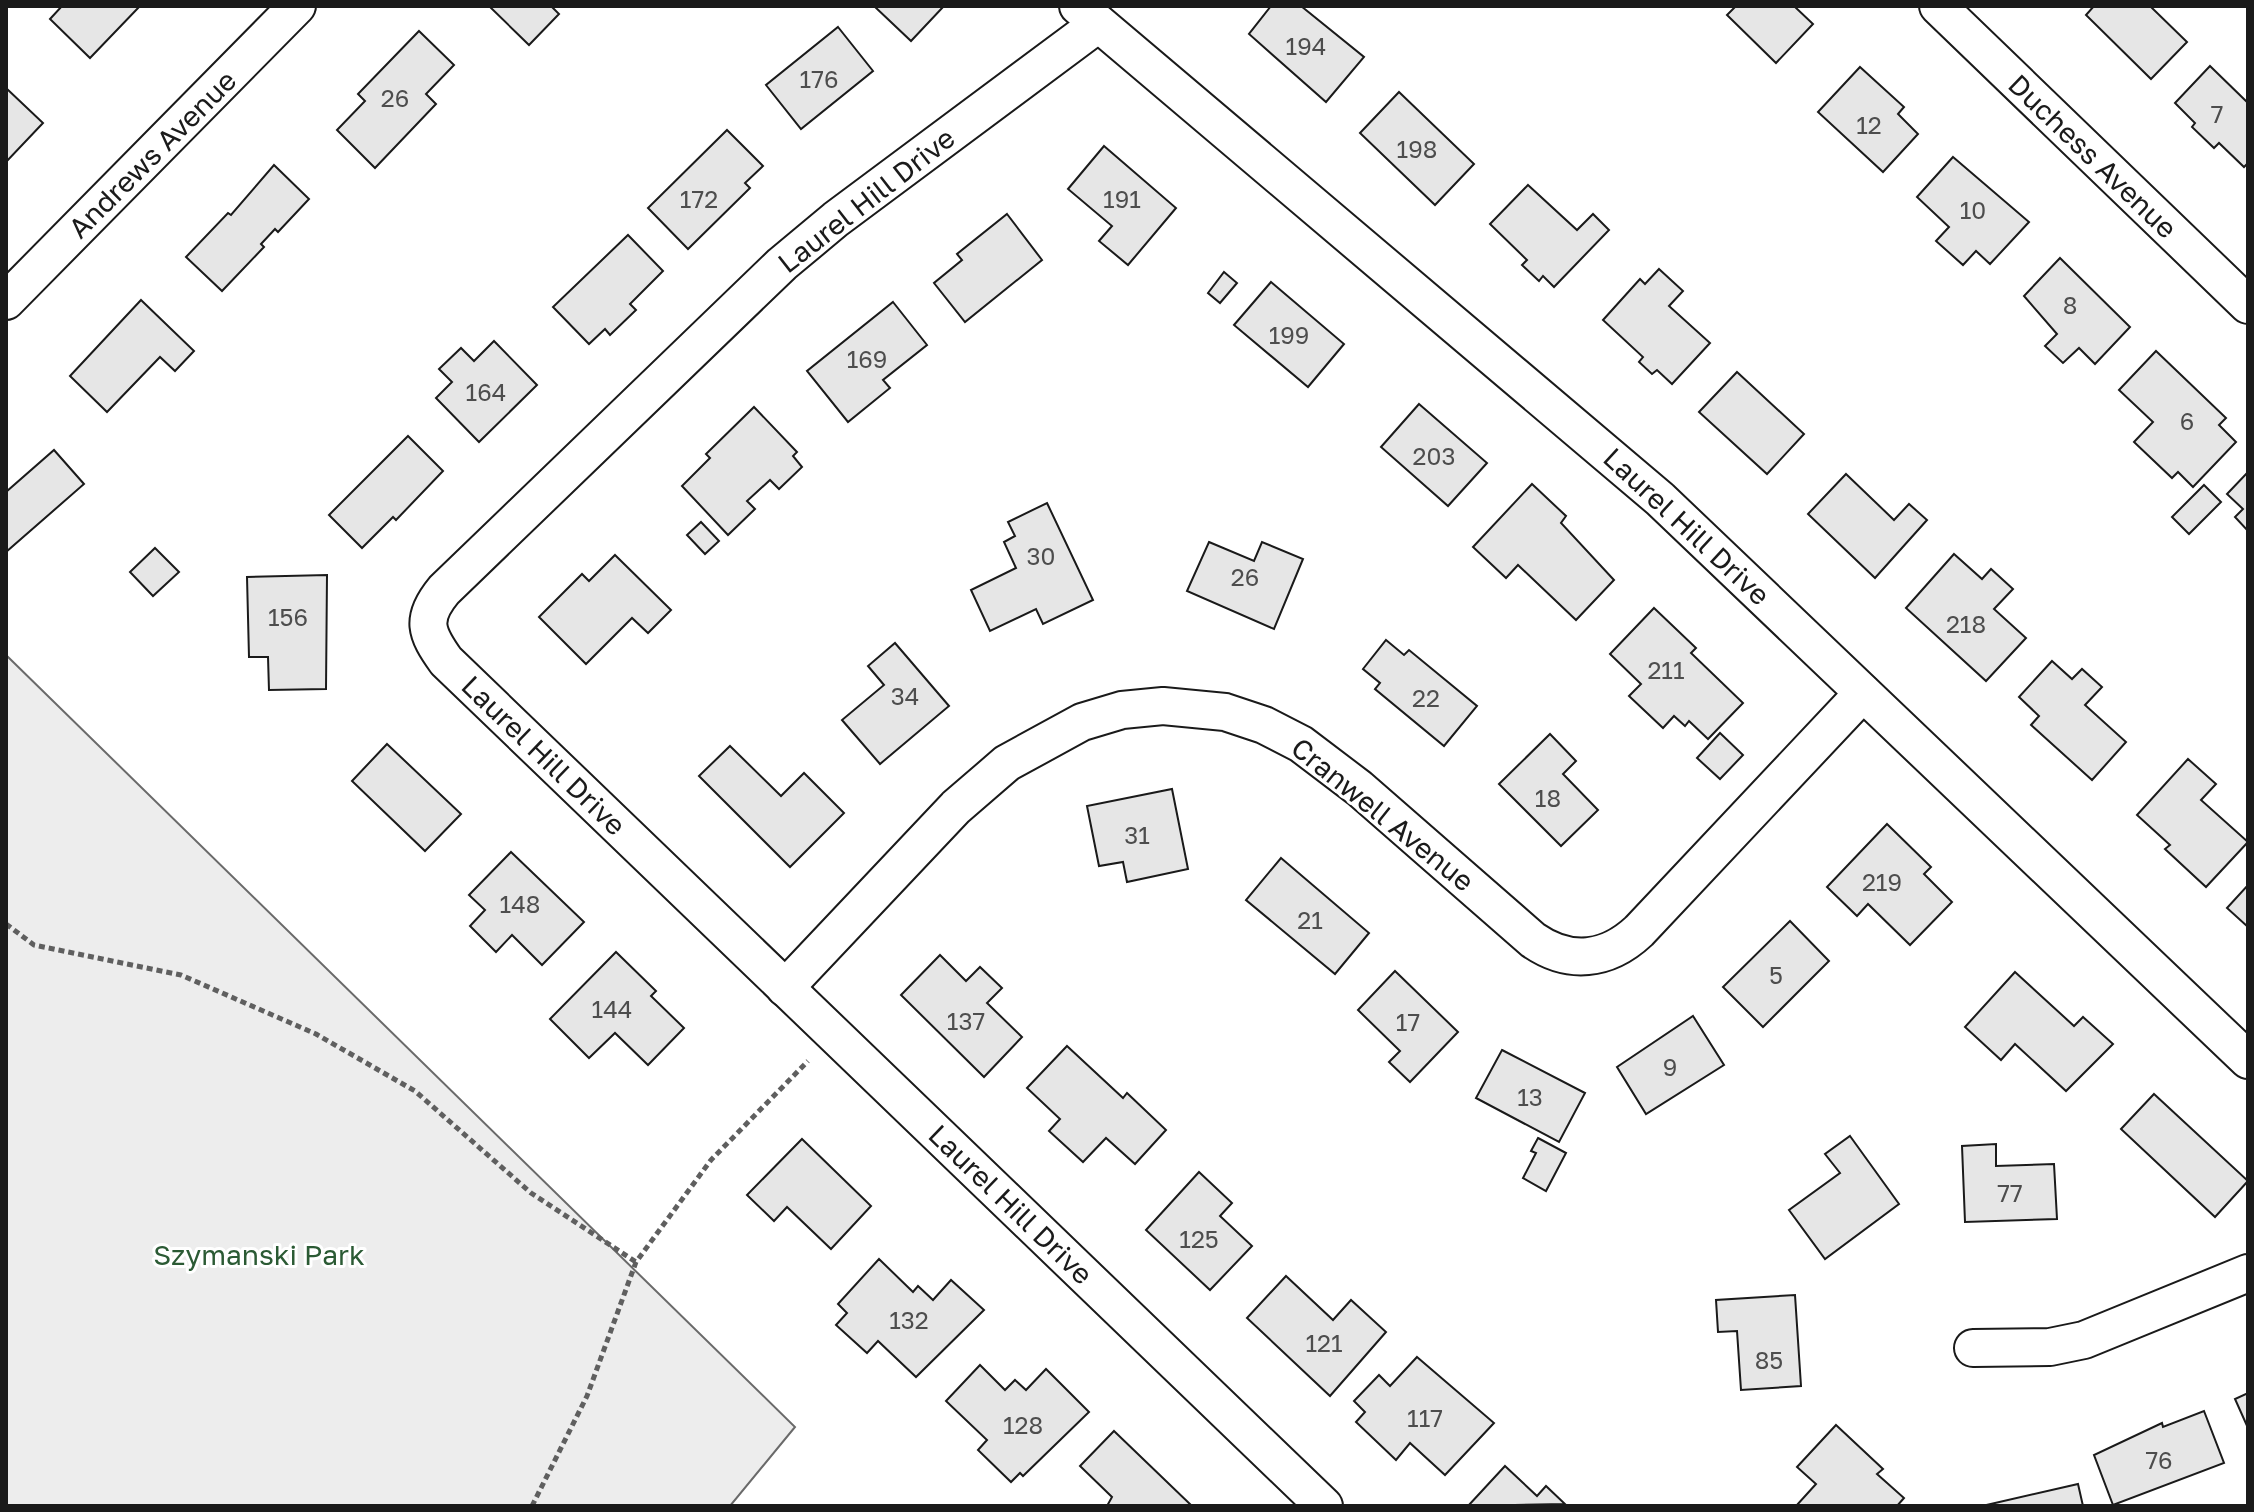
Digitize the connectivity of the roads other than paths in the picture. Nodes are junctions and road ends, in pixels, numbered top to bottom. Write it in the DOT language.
graph roads {
  1 [pos="297,6"];
  2 [pos="1938,6"];
  3 [pos="1088,15"];
  4 [pos="6,301"];
  5 [pos="2248,305"];
  6 [pos="1863,693"];
  7 [pos="785,988"];
  8 [pos="2248,1060"];
  9 [pos="2248,1273"];
  10 [pos="1973,1348"];
  11 [pos="1324,1506"];
  1 -- 4 [label="street, Andrews Avenue"];
  2 -- 5 [label="street, Duchess Avenue"];
  3 -- 6 [label="street, Laurel Hill Drive"];
  3 -- 7 [label="street, Laurel Hill Drive"];
  6 -- 7 [label="street, Cranwell Avenue"];
  6 -- 8 [label="street, Laurel Hill Drive"];
  7 -- 11 [label="street, Laurel Hill Drive"];
  9 -- 10 [label="street"];
}
